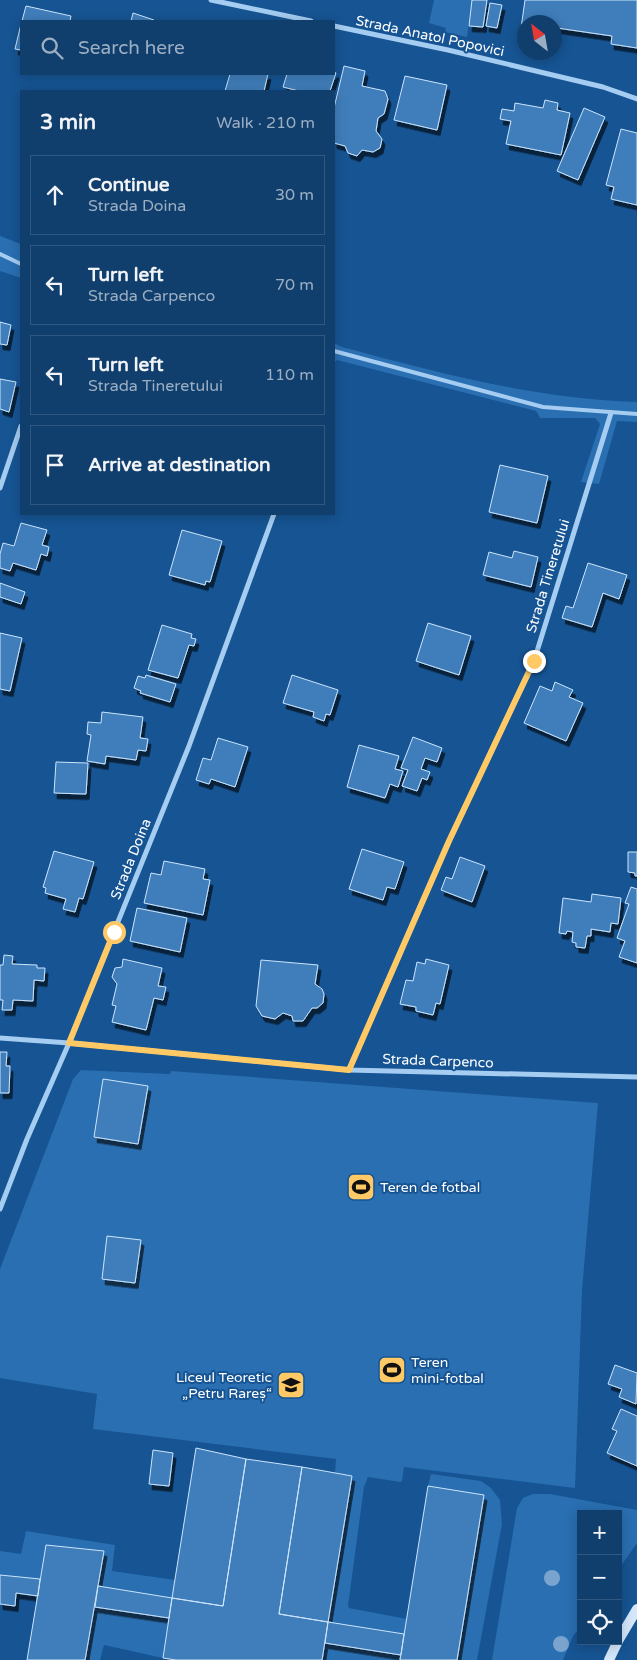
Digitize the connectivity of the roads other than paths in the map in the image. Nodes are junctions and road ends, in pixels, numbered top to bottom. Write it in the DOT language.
graph roads {
  1 [pos="211,0"];
  2 [pos="306,20"];
  3 [pos="335,26"];
  4 [pos="637,99"];
  5 [pos="0,254"];
  6 [pos="20,264"];
  7 [pos="335,351"];
  8 [pos="611,413"];
  9 [pos="637,414"];
  10 [pos="20,429"];
  11 [pos="0,488"];
  12 [pos="274,515"];
  13 [pos="0,1038"];
  14 [pos="69,1043"];
  15 [pos="349,1070"];
  16 [pos="637,1077"];
  17 [pos="0,1210"];
  18 [pos="637,1609"];
  19 [pos="622,1634"];
  20 [pos="616,1645"];
  21 [pos="609,1660"];
  1 -- 2 [label="street"];
  3 -- 4 [label="street, Strada Anatol Popovici"];
  5 -- 6 [label="lane"];
  7 -- 8 [label="lane"];
  8 -- 9 [label="lane"];
  8 -- 15 [label="street, Strada Tineretului"];
  10 -- 11 [label="street"];
  12 -- 14 [label="street, Strada Doina"];
  13 -- 14 [label="street, Strada Carpenco"];
  14 -- 15 [label="street, Strada Carpenco"];
  14 -- 17 [label="street, Strada Doina"];
  15 -- 16 [label="street, Strada Carpenco"];
  18 -- 19 [label="main road"];
  20 -- 21 [label="main road"];
}
